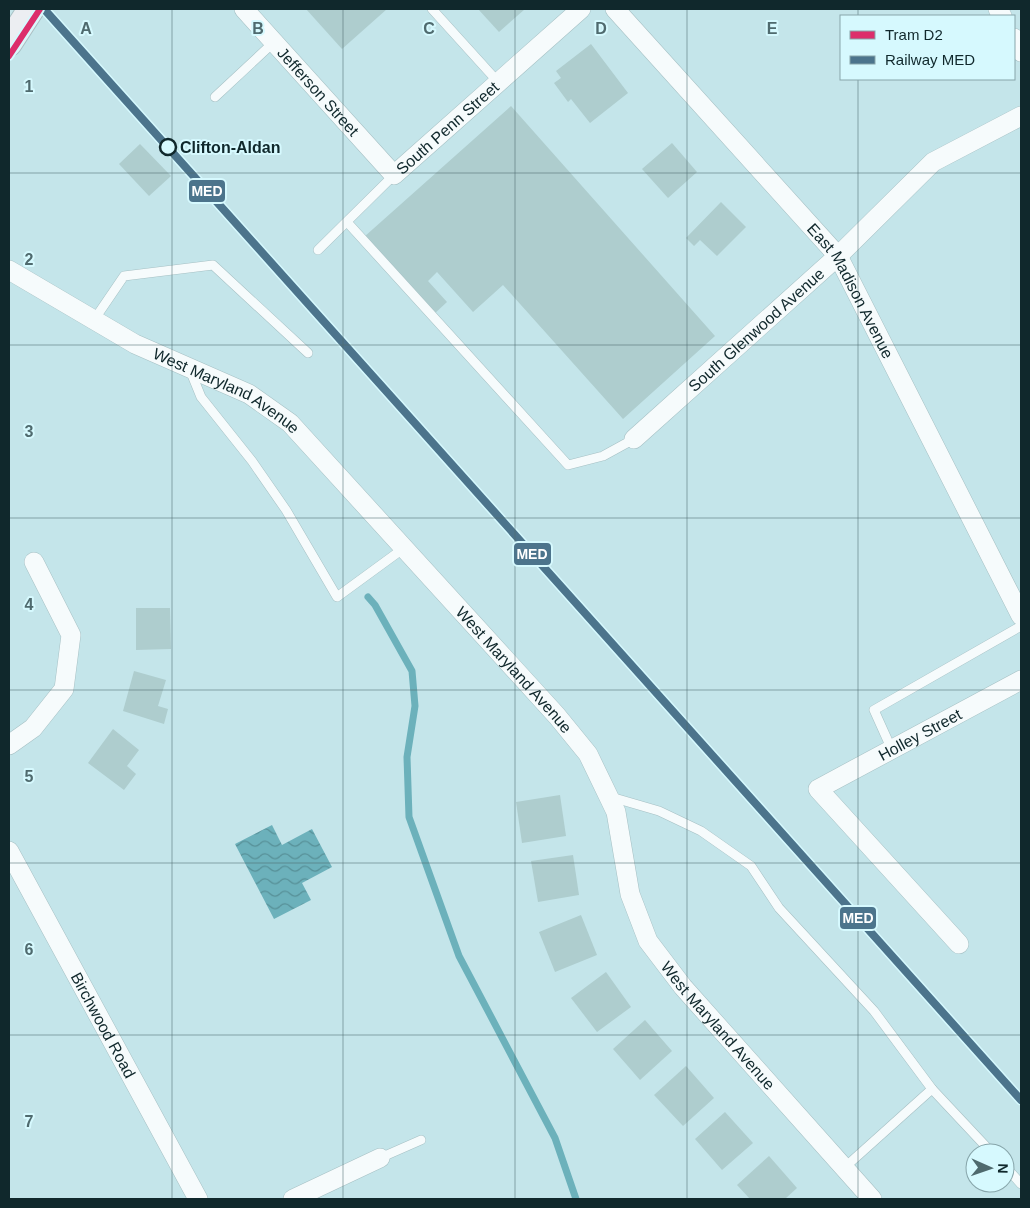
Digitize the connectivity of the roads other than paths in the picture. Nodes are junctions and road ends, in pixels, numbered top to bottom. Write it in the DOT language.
graph roads {
  1 [pos="31,9"];
  2 [pos="244,9"];
  3 [pos="432,9"];
  4 [pos="581,9"];
  5 [pos="615,9"];
  6 [pos="1015,40"];
  7 [pos="274,42"];
  8 [pos="9,43"];
  9 [pos="1021,52"];
  10 [pos="498,82"];
  11 [pos="215,97"];
  12 [pos="1021,116"];
  13 [pos="394,175"];
  14 [pos="346,222"];
  15 [pos="318,250"];
  16 [pos="838,256"];
  17 [pos="9,270"];
  18 [pos="94,320"];
  19 [pos="308,353"];
  20 [pos="189,368"];
  21 [pos="634,440"];
  22 [pos="404,548"];
  23 [pos="34,562"];
  24 [pos="1021,616"];
  25 [pos="1021,626"];
  26 [pos="1021,680"];
  27 [pos="9,745"];
  28 [pos="892,750"];
  29 [pos="608,796"];
  30 [pos="9,851"];
  31 [pos="959,944"];
  32 [pos="932,1089"];
  33 [pos="421,1140"];
  34 [pos="983,1143"];
  35 [pos="380,1158"];
  36 [pos="844,1168"];
  37 [pos="198,1199"];
  38 [pos="293,1199"];
  39 [pos="872,1199"];
  1 -- 8 [label="main road"];
  2 -- 7 [label="street, Jefferson Street"];
  3 -- 10 [label="lane"];
  4 -- 10 [label="street, South Penn Street"];
  5 -- 16 [label="street, East Madison Avenue"];
  6 -- 9 [label="street"];
  7 -- 11 [label="lane"];
  7 -- 13 [label="street, Jefferson Street"];
  10 -- 13 [label="street, South Penn Street"];
  12 -- 16 [label="street, South Glenwood Avenue"];
  13 -- 14 [label="lane, South Penn Street"];
  14 -- 15 [label="lane, South Penn Street"];
  14 -- 21 [label="lane"];
  16 -- 21 [label="street, South Glenwood Avenue"];
  16 -- 24 [label="street, East Madison Avenue"];
  17 -- 18 [label="street, West Maryland Avenue"];
  18 -- 19 [label="lane"];
  18 -- 20 [label="street, West Maryland Avenue"];
  20 -- 22 [label="street, West Maryland Avenue"];
  20 -- 22 [label="lane"];
  22 -- 29 [label="street, West Maryland Avenue"];
  23 -- 27 [label="street"];
  25 -- 28 [label="lane"];
  26 -- 28 [label="street, Holley Street"];
  28 -- 31 [label="street, Holley Street"];
  29 -- 32 [label="lane"];
  29 -- 36 [label="street, West Maryland Avenue"];
  30 -- 37 [label="street, Birchwood Road"];
  32 -- 34 [label="lane"];
  32 -- 36 [label="lane"];
  33 -- 35 [label="lane"];
  35 -- 38 [label="street"];
  36 -- 39 [label="street, West Maryland Avenue"];
}
